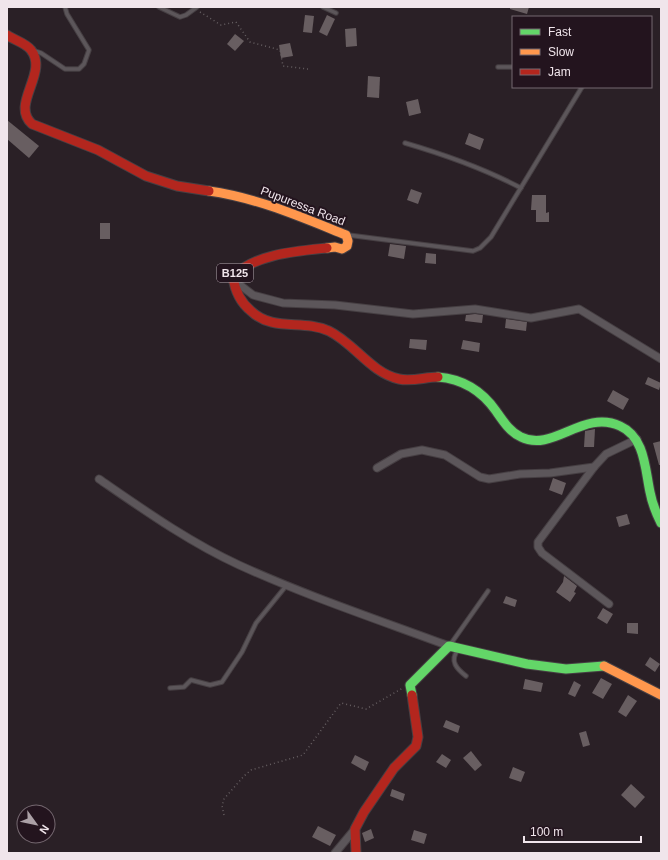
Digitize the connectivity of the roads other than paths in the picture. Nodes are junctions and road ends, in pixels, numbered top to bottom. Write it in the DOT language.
graph roads {
  1 [pos="65,7"];
  2 [pos="159,7"];
  3 [pos="323,7"];
  4 [pos="196,8"];
  5 [pos="336,13"];
  6 [pos="7,36"];
  7 [pos="31,50"];
  8 [pos="498,67"];
  9 [pos="512,67"];
  10 [pos="581,88"];
  11 [pos="405,143"];
  12 [pos="521,188"];
  13 [pos="346,235"];
  14 [pos="233,277"];
  15 [pos="661,359"];
  16 [pos="637,439"];
  17 [pos="594,467"];
  18 [pos="377,468"];
  19 [pos="99,479"];
  20 [pos="661,523"];
  21 [pos="287,585"];
  22 [pos="488,590"];
  23 [pos="609,604"];
  24 [pos="454,648"];
  25 [pos="466,676"];
  26 [pos="170,688"];
  27 [pos="661,695"];
  28 [pos="355,829"];
  29 [pos="335,853"];
  30 [pos="356,853"];
  1 -- 7 [label="lane"];
  2 -- 4 [label="lane"];
  3 -- 5 [label="lane"];
  6 -- 7 [label="main road"];
  7 -- 13 [label="main road, Pupuressa Road"];
  8 -- 9 [label="lane"];
  10 -- 12 [label="lane"];
  11 -- 12 [label="lane"];
  12 -- 13 [label="lane"];
  13 -- 14 [label="main road, Pupuressa Road / B125"];
  14 -- 15 [label="street"];
  14 -- 16 [label="main road, B125"];
  16 -- 17 [label="street"];
  16 -- 20 [label="main road"];
  17 -- 18 [label="street"];
  17 -- 23 [label="street"];
  19 -- 21 [label="street"];
  21 -- 24 [label="street"];
  21 -- 26 [label="lane"];
  22 -- 24 [label="lane"];
  24 -- 25 [label="lane"];
  24 -- 27 [label="main road"];
  24 -- 28 [label="main road"];
  28 -- 29 [label="street"];
  28 -- 30 [label="main road"];
}
